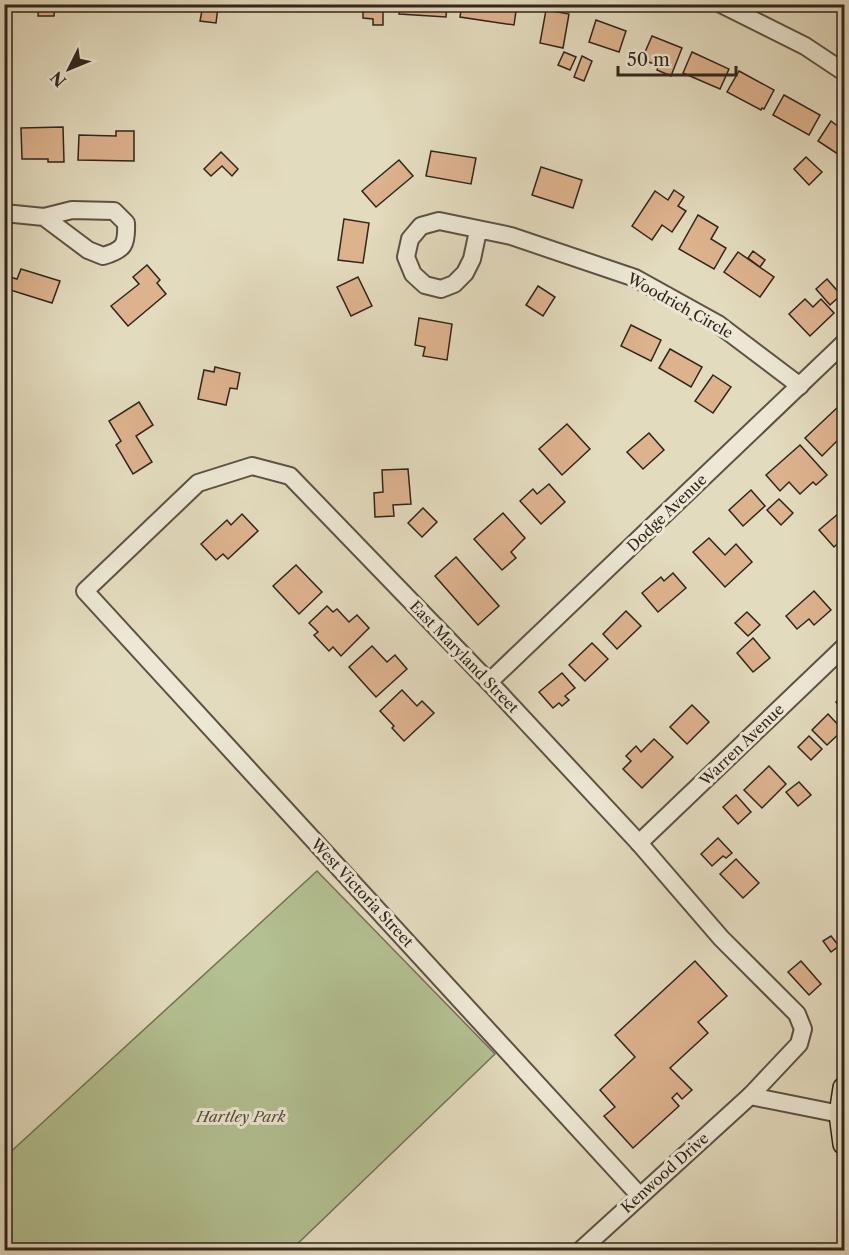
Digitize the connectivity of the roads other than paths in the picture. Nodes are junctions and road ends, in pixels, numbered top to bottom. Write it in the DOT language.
graph roads {
  1 [pos="721,4"];
  2 [pos="844,72"];
  3 [pos="4,213"];
  4 [pos="44,217"];
  5 [pos="478,231"];
  6 [pos="844,343"];
  7 [pos="800,386"];
  8 [pos="85,591"];
  9 [pos="844,647"];
  10 [pos="489,682"];
  11 [pos="639,843"];
  12 [pos="803,1029"];
  13 [pos="844,1088"];
  14 [pos="750,1096"];
  15 [pos="840,1114"];
  16 [pos="844,1144"];
  17 [pos="640,1196"];
  18 [pos="581,1251"];
  1 -- 2 [label="street"];
  3 -- 4 [label="street"];
  5 -- 5 [label="street, Woodrich Circle"];
  5 -- 7 [label="street, Woodrich Circle"];
  6 -- 7 [label="street, Dodge Avenue"];
  7 -- 10 [label="street, Dodge Avenue"];
  8 -- 10 [label="street, East Maryland Street"];
  8 -- 17 [label="street, West Victoria Street"];
  9 -- 11 [label="street, Warren Avenue"];
  10 -- 11 [label="street, East Maryland Street"];
  11 -- 12 [label="street, East Maryland Street"];
  12 -- 14 [label="street, Kenwood Drive"];
  13 -- 15 [label="main road"];
  14 -- 15 [label="street"];
  14 -- 17 [label="street, Kenwood Drive"];
  15 -- 16 [label="main road"];
  17 -- 18 [label="street, Kenwood Drive"];
}
